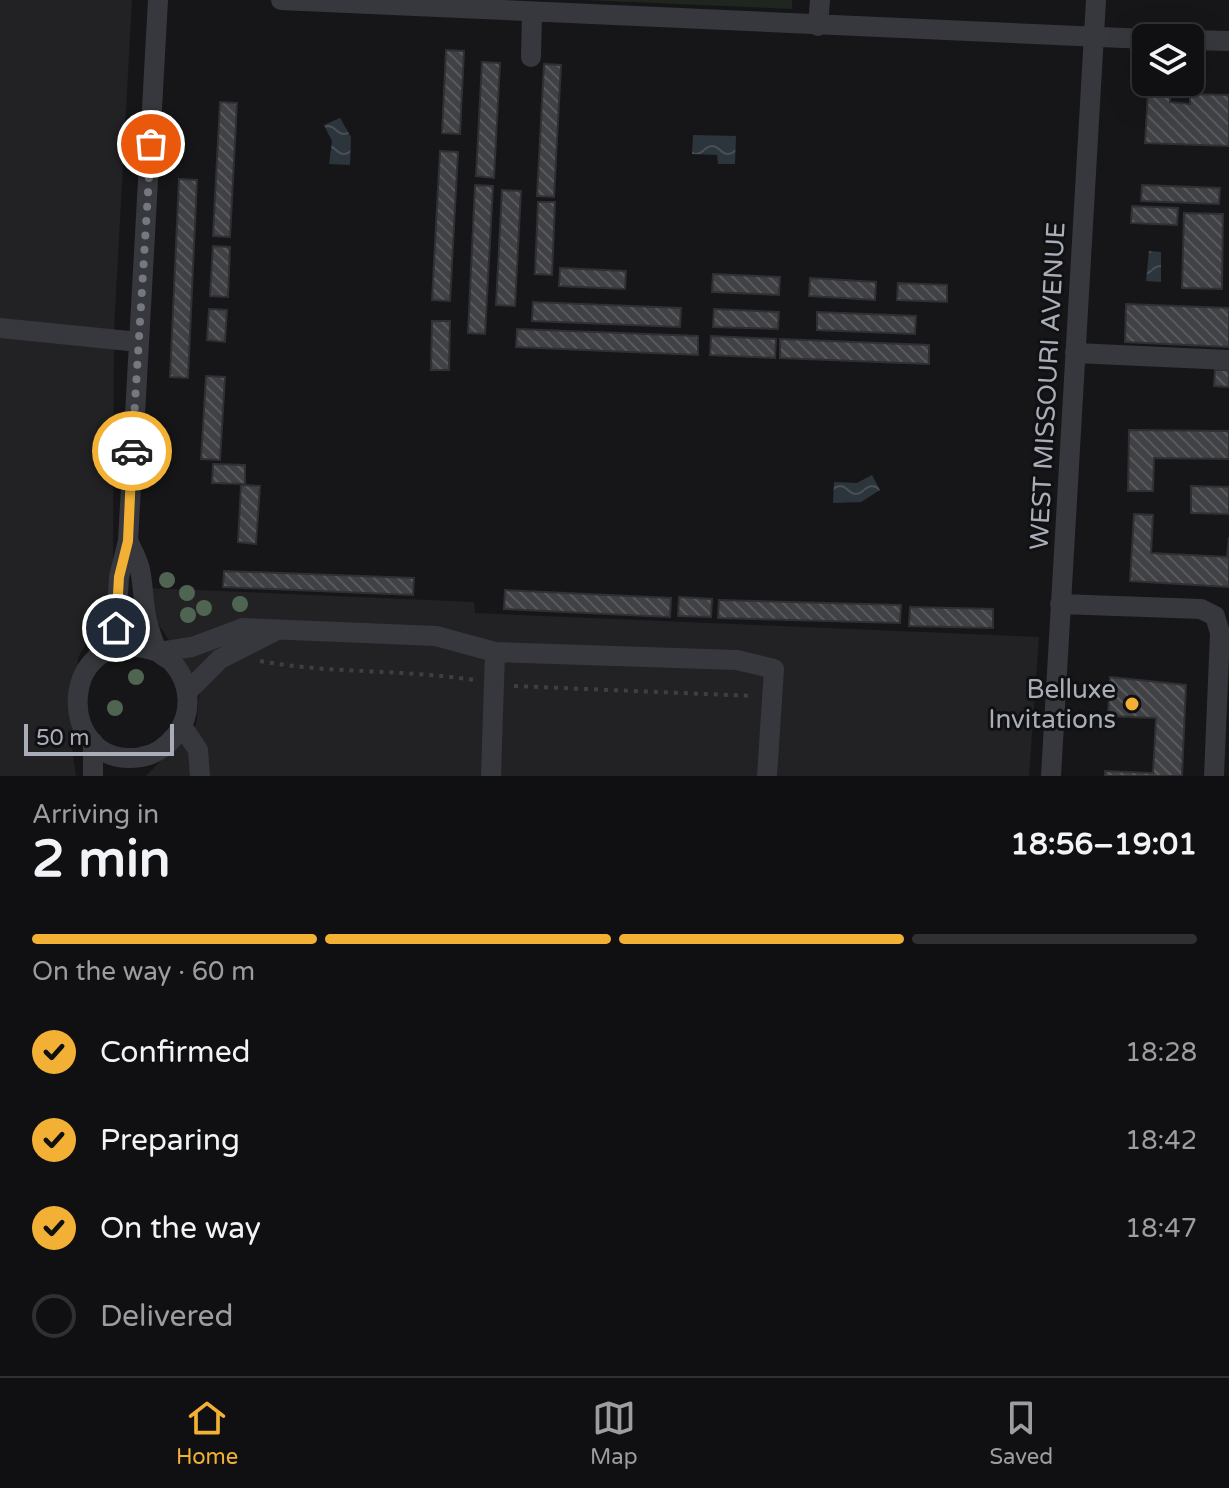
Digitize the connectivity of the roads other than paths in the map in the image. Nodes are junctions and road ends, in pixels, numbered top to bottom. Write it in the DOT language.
graph roads {
  1 [pos="158,0"];
  2 [pos="281,0"];
  3 [pos="820,0"];
  4 [pos="1096,0"];
  5 [pos="532,13"];
  6 [pos="818,26"];
  7 [pos="1094,37"];
  8 [pos="1132,38"];
  9 [pos="1204,40"];
  10 [pos="1229,41"];
  11 [pos="531,57"];
  12 [pos="0,328"];
  13 [pos="139,342"];
  14 [pos="1075,353"];
  15 [pos="1229,360"];
  16 [pos="128,541"];
  17 [pos="1060,604"];
  18 [pos="275,631"];
  19 [pos="159,652"];
  20 [pos="495,652"];
  21 [pos="96,658"];
  22 [pos="187,692"];
  23 [pos="182,726"];
  24 [pos="93,742"];
  25 [pos="136,767"];
  26 [pos="93,776"];
  27 [pos="200,776"];
  28 [pos="491,776"];
  29 [pos="767,776"];
  30 [pos="1051,776"];
  31 [pos="1214,776"];
  1 -- 13 [label="street"];
  2 -- 5 [label="street"];
  3 -- 6 [label="street"];
  4 -- 7 [label="street, WEST MISSOURI AVENUE"];
  5 -- 6 [label="street"];
  5 -- 11 [label="street"];
  6 -- 7 [label="street"];
  7 -- 8 [label="street"];
  7 -- 14 [label="street, WEST MISSOURI AVENUE"];
  9 -- 10 [label="street"];
  12 -- 13 [label="street"];
  13 -- 16 [label="street"];
  14 -- 15 [label="street"];
  14 -- 17 [label="street, WEST MISSOURI AVENUE"];
  16 -- 19 [label="street"];
  16 -- 21 [label="street"];
  17 -- 30 [label="street, WEST MISSOURI AVENUE"];
  17 -- 31 [label="street"];
  18 -- 19 [label="street"];
  18 -- 20 [label="street"];
  18 -- 22 [label="street"];
  19 -- 21 [label="street"];
  19 -- 22 [label="street"];
  20 -- 28 [label="street"];
  20 -- 29 [label="street"];
  21 -- 24 [label="street"];
  22 -- 23 [label="street"];
  23 -- 25 [label="street"];
  23 -- 27 [label="street"];
  24 -- 25 [label="street"];
  24 -- 26 [label="street"];
}
